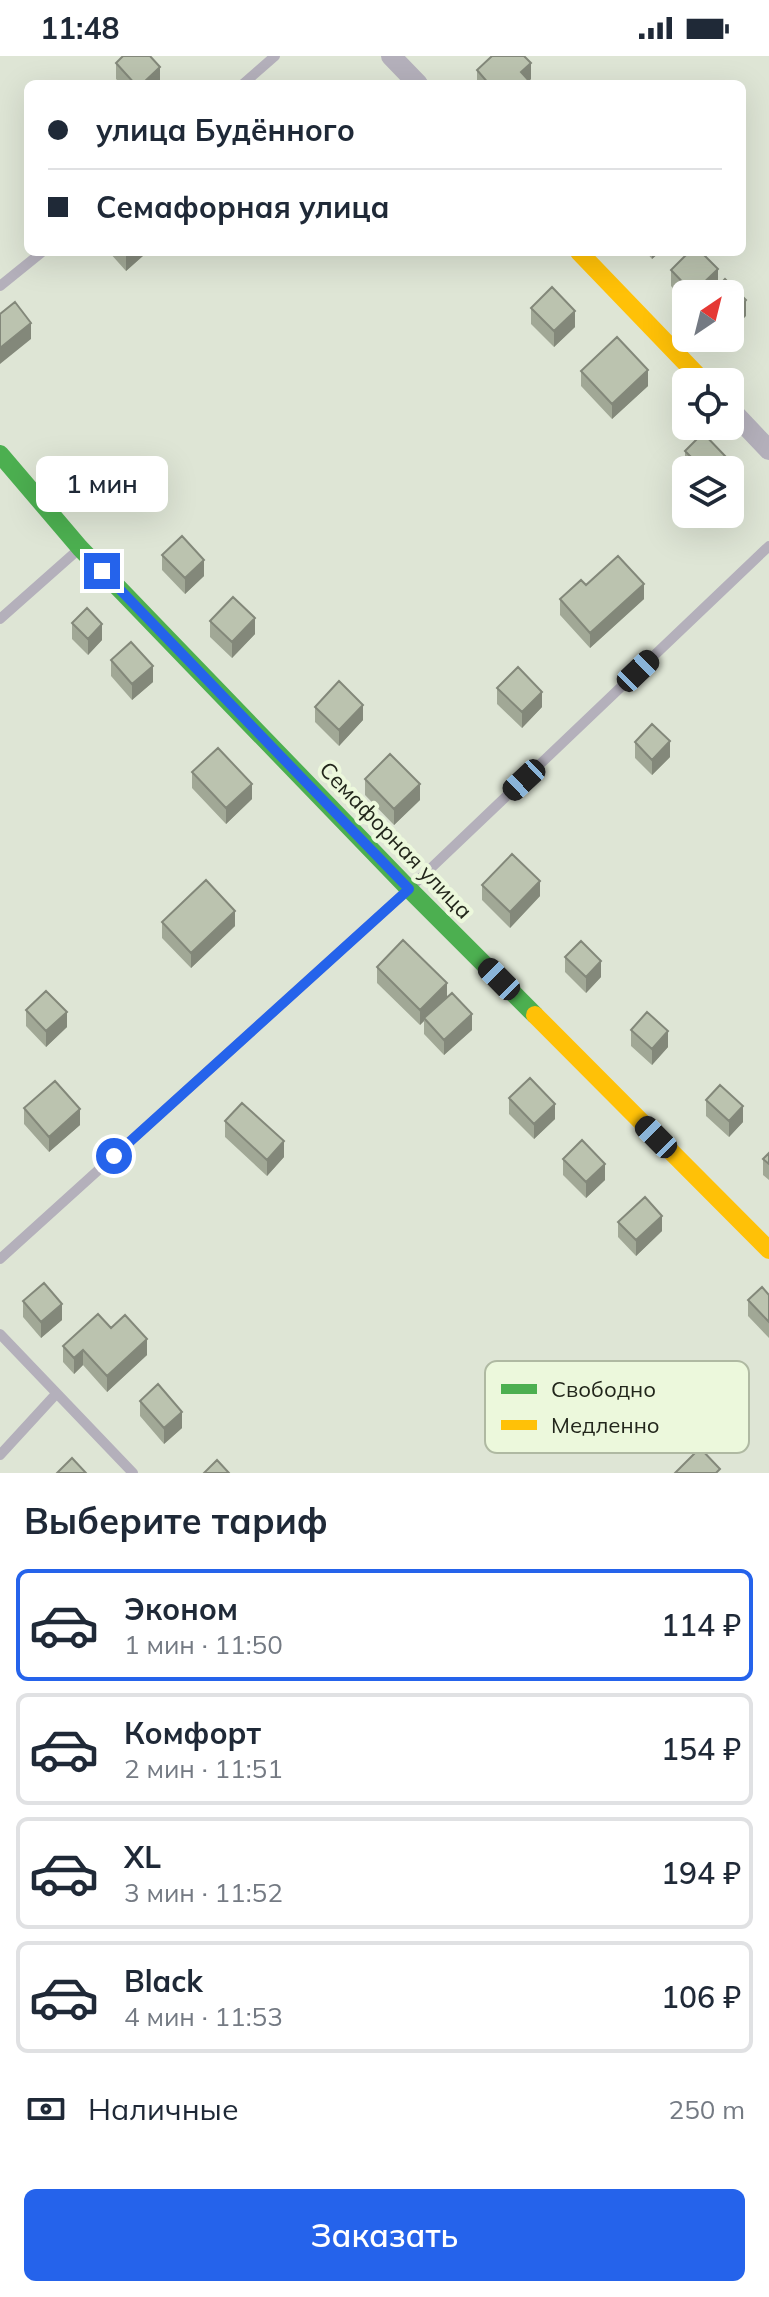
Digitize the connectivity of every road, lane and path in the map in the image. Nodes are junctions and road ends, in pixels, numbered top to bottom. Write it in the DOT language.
graph roads {
  1 [pos="275,56"];
  2 [pos="391,56"];
  3 [pos="248,80"];
  4 [pos="414,80"];
  5 [pos="37,256"];
  6 [pos="583,256"];
  7 [pos="0,286"];
  8 [pos="691,368"];
  9 [pos="744,424"];
  10 [pos="769,450"];
  11 [pos="0,454"];
  12 [pos="769,546"];
  13 [pos="80,548"];
  14 [pos="0,619"];
  15 [pos="409,889"];
  16 [pos="769,1250"];
  17 [pos="0,1259"];
  18 [pos="0,1334"];
  19 [pos="56,1394"];
  20 [pos="0,1455"];
  21 [pos="133,1473"];
  1 -- 3 [label="lane"];
  2 -- 4 [label="street"];
  5 -- 7 [label="lane"];
  6 -- 8 [label="street"];
  9 -- 10 [label="street"];
  11 -- 13 [label="street, Семафорная улица"];
  12 -- 15 [label="lane"];
  13 -- 14 [label="lane"];
  13 -- 15 [label="street, Семафорная улица"];
  15 -- 16 [label="street, Семафорная улица"];
  15 -- 17 [label="lane"];
  18 -- 19 [label="lane"];
  19 -- 20 [label="lane"];
  19 -- 21 [label="lane"];
}
